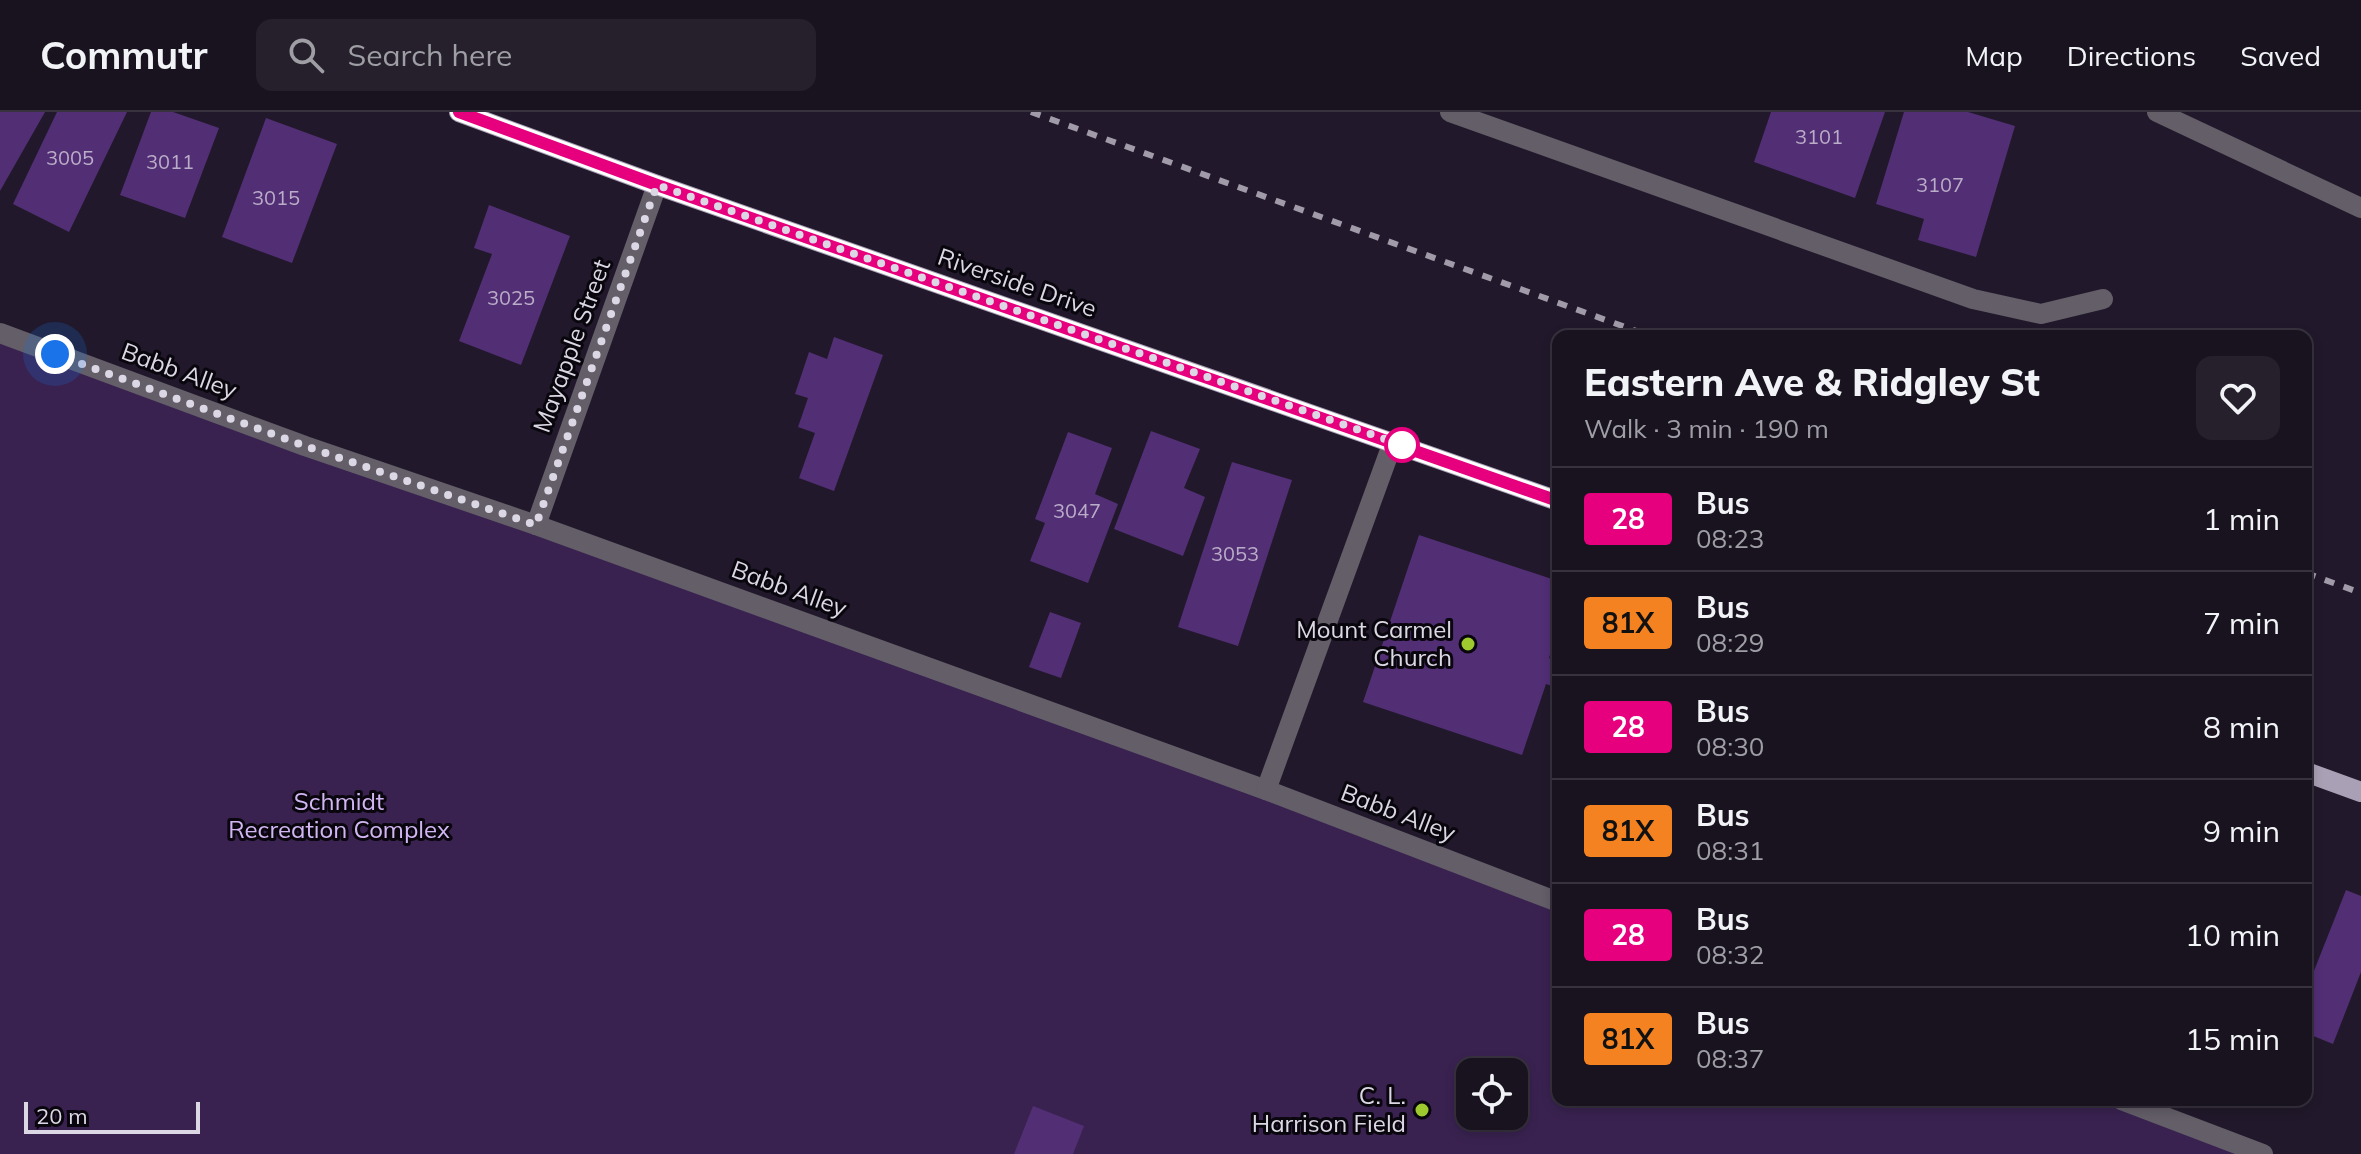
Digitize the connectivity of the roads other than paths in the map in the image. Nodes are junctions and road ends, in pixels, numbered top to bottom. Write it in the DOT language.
graph roads {
  1 [pos="459,112"];
  2 [pos="1450,112"];
  3 [pos="2157,112"];
  4 [pos="657,185"];
  5 [pos="2361,208"];
  6 [pos="2103,299"];
  7 [pos="0,333"];
  8 [pos="1393,442"];
  9 [pos="1552,499"];
  10 [pos="536,525"];
  11 [pos="2312,774"];
  12 [pos="1266,790"];
  13 [pos="2361,792"];
  14 [pos="1552,900"];
  15 [pos="2137,1106"];
  16 [pos="2263,1154"];
  1 -- 4 [label="main road, Riverside Drive"];
  2 -- 6 [label="street"];
  3 -- 5 [label="street"];
  4 -- 8 [label="main road, Riverside Drive"];
  4 -- 10 [label="street, Mayapple Street"];
  7 -- 10 [label="street, Babb Alley"];
  8 -- 9 [label="main road, Riverside Drive"];
  8 -- 12 [label="street"];
  10 -- 12 [label="street, Babb Alley"];
  11 -- 13 [label="main road"];
  12 -- 14 [label="street, Babb Alley"];
  15 -- 16 [label="street"];
}
